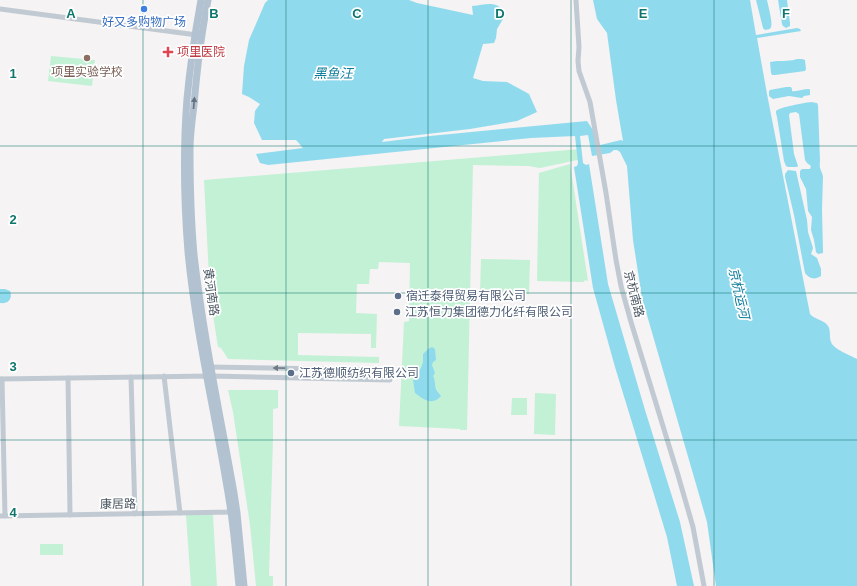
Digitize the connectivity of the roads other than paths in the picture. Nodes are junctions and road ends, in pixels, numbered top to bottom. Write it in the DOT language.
graph roads {
  1 [pos="201,0"];
  2 [pos="208,0"];
  3 [pos="576,0"];
  4 [pos="0,8"];
  5 [pos="198,35"];
  6 [pos="208,368"];
  7 [pos="388,370"];
  8 [pos="164,376"];
  9 [pos="209,376"];
  10 [pos="131,377"];
  11 [pos="68,378"];
  12 [pos="1,379"];
  13 [pos="390,380"];
  14 [pos="234,512"];
  15 [pos="180,513"];
  16 [pos="135,514"];
  17 [pos="70,515"];
  18 [pos="2,516"];
  19 [pos="239,586"];
  20 [pos="244,586"];
  21 [pos="704,586"];
  1 -- 5 [label="main road, 黄河南路"];
  2 -- 5 [label="main road, 黄河南路"];
  3 -- 21 [label="street, 京杭南路"];
  4 -- 5 [label="street"];
  5 -- 6 [label="main road, 黄河南路"];
  7 -- 6 [label="street, one-way"];
  6 -- 9 [label="main road, 黄河南路"];
  8 -- 9 [label="street"];
  8 -- 10 [label="street"];
  8 -- 15 [label="street"];
  9 -- 13 [label="street"];
  9 -- 14 [label="main road, 黄河南路"];
  10 -- 11 [label="street"];
  10 -- 16 [label="street"];
  11 -- 12 [label="street"];
  11 -- 17 [label="street"];
  12 -- 18 [label="street"];
  14 -- 15 [label="street, 康居路"];
  14 -- 19 [label="main road, 黄河南路"];
  14 -- 20 [label="main road, 黄河南路"];
  15 -- 16 [label="street, 康居路"];
  16 -- 17 [label="street, 康居路"];
  17 -- 18 [label="street, 康居路"];
}
